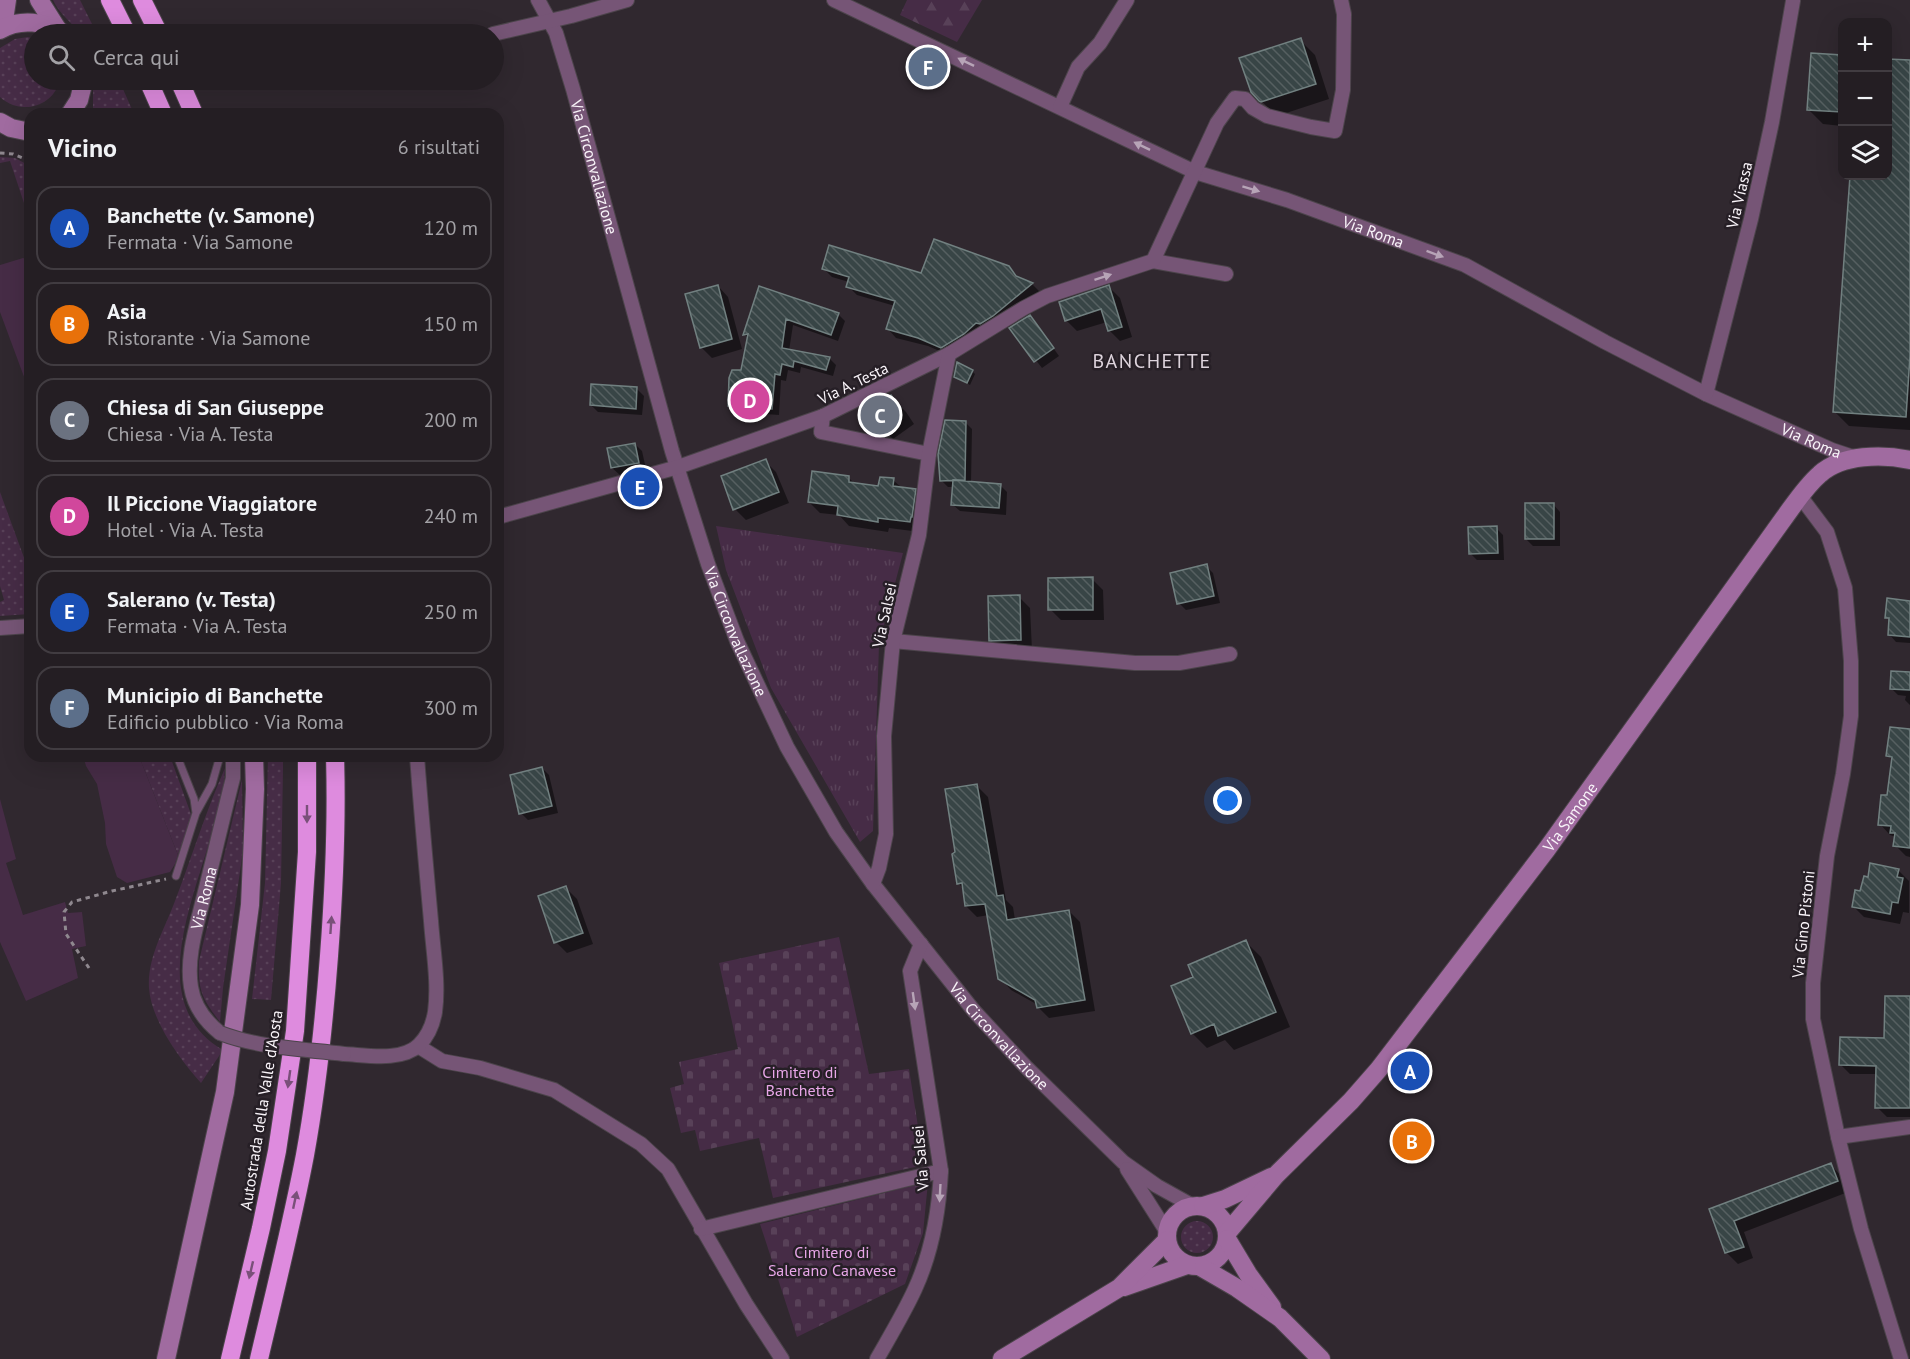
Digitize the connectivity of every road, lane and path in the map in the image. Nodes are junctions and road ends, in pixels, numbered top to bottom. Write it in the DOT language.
graph roads {
  1 [pos="7,0"];
  2 [pos="39,0"];
  3 [pos="110,0"];
  4 [pos="142,0"];
  5 [pos="538,0"];
  6 [pos="627,0"];
  7 [pos="834,0"];
  8 [pos="1126,0"];
  9 [pos="1341,0"];
  10 [pos="1792,1"];
  11 [pos="549,21"];
  12 [pos="40,24"];
  13 [pos="56,24"];
  14 [pos="122,24"];
  15 [pos="154,24"];
  16 [pos="2,28"];
  17 [pos="504,31"];
  18 [pos="82,90"];
  19 [pos="152,90"];
  20 [pos="183,90"];
  21 [pos="1059,107"];
  22 [pos="76,108"];
  23 [pos="160,108"];
  24 [pos="191,108"];
  25 [pos="1,124"];
  26 [pos="24,131"];
  27 [pos="0,153"];
  28 [pos="24,159"];
  29 [pos="1195,172"];
  30 [pos="1153,261"];
  31 [pos="1226,274"];
  32 [pos="949,354"];
  33 [pos="1706,394"];
  34 [pos="823,416"];
  35 [pos="929,454"];
  36 [pos="1856,458"];
  37 [pos="1910,460"];
  38 [pos="678,467"];
  39 [pos="1800,496"];
  40 [pos="504,515"];
  41 [pos="24,626"];
  42 [pos="0,628"];
  43 [pos="892,641"];
  44 [pos="1230,654"];
  45 [pos="179,762"];
  46 [pos="218,762"];
  47 [pos="233,762"];
  48 [pos="254,762"];
  49 [pos="307,762"];
  50 [pos="335,762"];
  51 [pos="417,762"];
  52 [pos="196,813"];
  53 [pos="176,876"];
  54 [pos="873,884"];
  55 [pos="921,944"];
  56 [pos="89,968"];
  57 [pos="418,1046"];
  58 [pos="1910,1127"];
  59 [pos="1838,1137"];
  60 [pos="1123,1162"];
  61 [pos="941,1171"];
  62 [pos="1276,1175"];
  63 [pos="1198,1206"];
  64 [pos="702,1229"];
  65 [pos="1167,1236"];
  66 [pos="1227,1236"];
  67 [pos="1193,1265"];
  68 [pos="1119,1288"];
  69 [pos="1280,1318"];
  70 [pos="166,1359"];
  71 [pos="230,1359"];
  72 [pos="259,1359"];
  73 [pos="782,1359"];
  74 [pos="877,1359"];
  75 [pos="1002,1359"];
  76 [pos="1321,1359"];
  77 [pos="1900,1359"];
  1 -- 16 [label="main road"];
  2 -- 13 [label="main road"];
  3 -- 14 [label="highway"];
  4 -- 15 [label="highway"];
  5 -- 11 [label="street, Via Circonvallazione"];
  6 -- 11 [label="street"];
  21 -- 7 [label="street, Via Roma, one-way"];
  8 -- 21 [label="street"];
  9 -- 29 [label="street"];
  10 -- 33 [label="street, Via Viassa"];
  11 -- 17 [label="street"];
  11 -- 38 [label="street, Via Circonvallazione"];
  12 -- 16 [label="main road"];
  18 -- 22 [label="main road"];
  19 -- 23 [label="highway"];
  20 -- 24 [label="highway"];
  29 -- 21 [label="street, Via Roma, one-way"];
  25 -- 26 [label="main road"];
  27 -- 28 [label="path"];
  29 -- 30 [label="street"];
  29 -- 33 [label="street, Via Roma, one-way"];
  30 -- 31 [label="street"];
  32 -- 30 [label="street, Via A. Testa, one-way"];
  32 -- 34 [label="street, Via A. Testa"];
  32 -- 35 [label="street, Via Salsei"];
  33 -- 36 [label="street, Via Roma"];
  34 -- 35 [label="street"];
  34 -- 38 [label="street, Via A. Testa"];
  35 -- 43 [label="street, Via Salsei"];
  36 -- 37 [label="main road, Via Roma"];
  36 -- 39 [label="main road, Via Samone"];
  38 -- 40 [label="street, Via A. Testa"];
  38 -- 54 [label="street, Via Circonvallazione"];
  39 -- 59 [label="street, Via Gino Pistoni"];
  39 -- 62 [label="main road, Via Samone"];
  41 -- 42 [label="street"];
  43 -- 44 [label="street"];
  43 -- 54 [label="street, Via Salsei"];
  45 -- 52 [label="lane"];
  46 -- 52 [label="lane"];
  47 -- 57 [label="street, Via Roma, bridge"];
  48 -- 70 [label="main road"];
  49 -- 71 [label="highway, Autostrada della Valle d'Aosta, one-way"];
  72 -- 50 [label="highway, one-way"];
  51 -- 57 [label="street"];
  52 -- 53 [label="lane"];
  53 -- 56 [label="path"];
  54 -- 55 [label="street, Via Circonvallazione"];
  55 -- 60 [label="street, Via Circonvallazione"];
  55 -- 61 [label="street, Via Salsei, one-way"];
  57 -- 64 [label="street"];
  58 -- 59 [label="street"];
  59 -- 77 [label="street, Via Gino Pistoni"];
  60 -- 63 [label="street, Via Circonvallazione"];
  60 -- 65 [label="street, Via Circonvallazione"];
  61 -- 64 [label="street"];
  61 -- 74 [label="street, Via Salsei, one-way"];
  62 -- 63 [label="main road, Via Samone"];
  62 -- 66 [label="main road, Via Samone"];
  63 -- 65 [label="main road"];
  63 -- 66 [label="main road"];
  64 -- 73 [label="street"];
  65 -- 67 [label="main road"];
  65 -- 68 [label="main road"];
  66 -- 67 [label="main road"];
  66 -- 69 [label="main road"];
  67 -- 68 [label="main road"];
  67 -- 69 [label="main road"];
  68 -- 75 [label="main road"];
  69 -- 76 [label="main road"];
}
